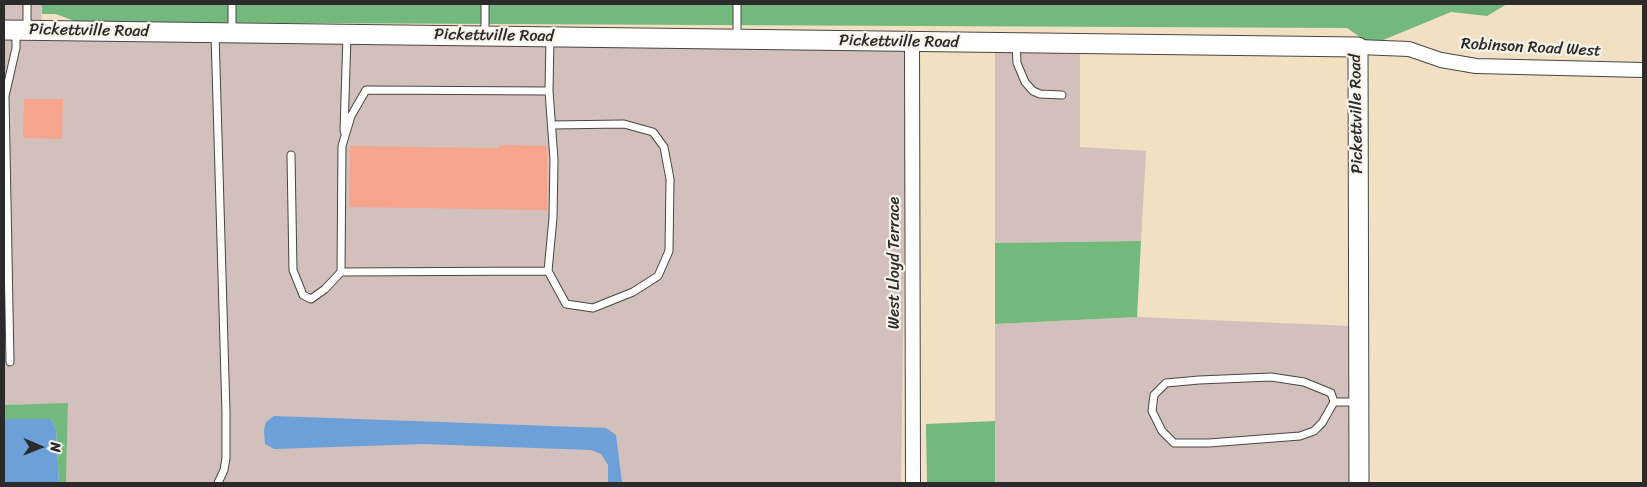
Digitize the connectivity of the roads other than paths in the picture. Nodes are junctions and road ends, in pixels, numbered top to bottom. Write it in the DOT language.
graph roads {
  1 [pos="27,4"];
  2 [pos="232,4"];
  3 [pos="485,4"];
  4 [pos="737,4"];
  5 [pos="15,30"];
  6 [pos="223,32"];
  7 [pos="347,34"];
  8 [pos="484,36"];
  9 [pos="550,37"];
  10 [pos="737,40"];
  11 [pos="912,42"];
  12 [pos="1016,43"];
  13 [pos="1358,47"];
  14 [pos="1643,70"];
  15 [pos="549,91"];
  16 [pos="1062,95"];
  17 [pos="552,125"];
  18 [pos="344,141"];
  19 [pos="291,155"];
  20 [pos="548,271"];
  21 [pos="341,272"];
  22 [pos="10,362"];
  23 [pos="1334,402"];
  24 [pos="1359,402"];
  25 [pos="218,483"];
  26 [pos="913,483"];
  27 [pos="1360,483"];
  1 -- 5 [label="lane"];
  2 -- 6 [label="lane"];
  3 -- 8 [label="lane"];
  4 -- 10 [label="lane"];
  5 -- 6 [label="street, Pickettville Road"];
  5 -- 22 [label="lane"];
  6 -- 7 [label="street, Pickettville Road"];
  6 -- 25 [label="lane"];
  7 -- 8 [label="street, Pickettville Road"];
  7 -- 18 [label="lane"];
  8 -- 9 [label="street, Pickettville Road"];
  9 -- 10 [label="street, Pickettville Road"];
  9 -- 15 [label="lane"];
  10 -- 11 [label="street, Pickettville Road"];
  11 -- 12 [label="street, Pickettville Road"];
  11 -- 26 [label="street, West Lloyd Terrace"];
  12 -- 13 [label="street, Pickettville Road"];
  12 -- 16 [label="lane"];
  13 -- 14 [label="street, Robinson Road West"];
  13 -- 24 [label="street, Pickettville Road"];
  15 -- 17 [label="lane"];
  15 -- 18 [label="lane"];
  17 -- 20 [label="lane"];
  17 -- 20 [label="lane"];
  18 -- 21 [label="lane"];
  19 -- 21 [label="lane"];
  20 -- 21 [label="lane"];
  23 -- 23 [label="lane"];
  23 -- 24 [label="lane"];
  24 -- 27 [label="street, Pickettville Road"];
}
